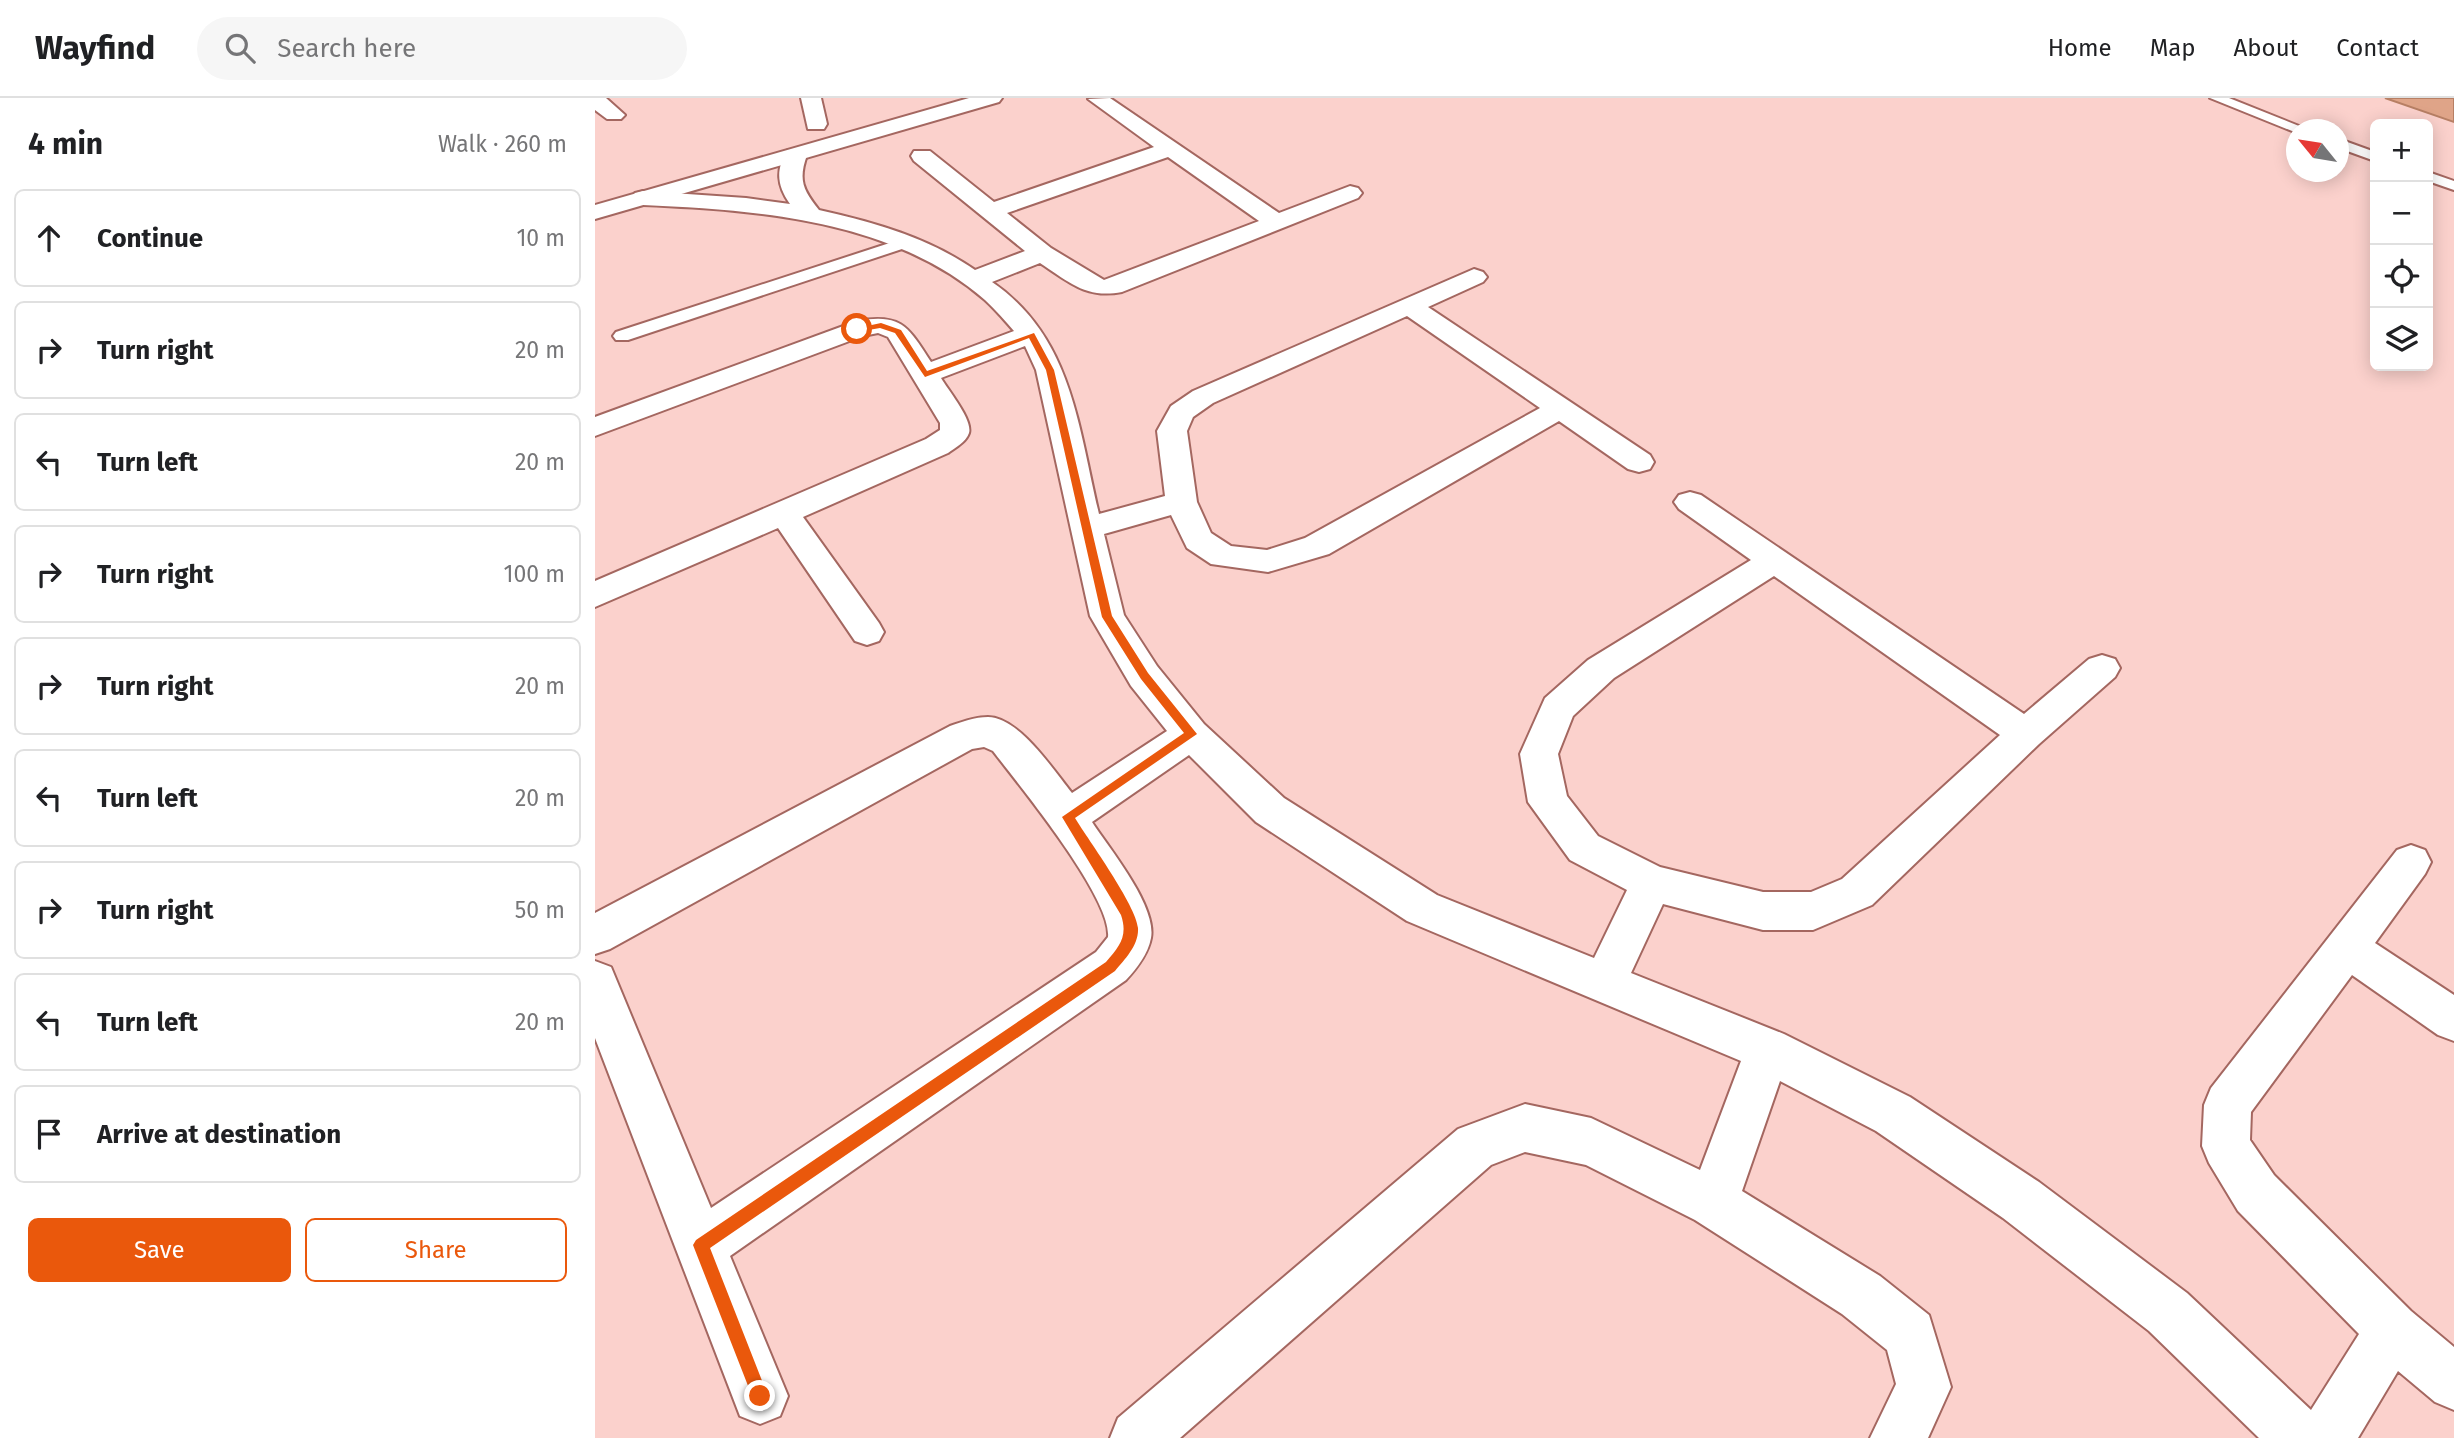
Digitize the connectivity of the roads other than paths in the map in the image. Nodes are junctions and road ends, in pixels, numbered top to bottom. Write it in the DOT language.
graph roads {
  1 [pos="811,98"];
  2 [pos="992,98"];
  3 [pos="2217,98"];
  4 [pos="1098,99"];
  5 [pos="840,117"];
  6 [pos="816,124"];
  7 [pos="2286,124"];
  8 [pos="790,131"];
  9 [pos="837,141"];
  10 [pos="2349,147"];
  11 [pos="1170,149"];
  12 [pos="796,155"];
  13 [pos="2370,155"];
  14 [pos="922,156"];
  15 [pos="2433,178"];
  16 [pos="2454,186"];
  17 [pos="1350,193"];
  18 [pos="643,198"];
  19 [pos="595,212"];
  20 [pos="988,212"];
  21 [pos="810,214"];
  22 [pos="1277,222"];
  23 [pos="905,243"];
  24 [pos="1042,253"];
  25 [pos="1474,277"];
  26 [pos="973,280"];
  27 [pos="1409,306"];
  28 [pos="1032,334"];
  29 [pos="622,336"];
  30 [pos="925,374"];
  31 [pos="1560,409"];
  32 [pos="595,427"];
  33 [pos="1639,462"];
  34 [pos="1181,502"];
  35 [pos="1690,502"];
  36 [pos="784,513"];
  37 [pos="1085,529"];
  38 [pos="1773,561"];
  39 [pos="595,595"];
  40 [pos="867,632"];
  41 [pos="2102,668"];
  42 [pos="1191,734"];
  43 [pos="2026,734"];
  44 [pos="1068,817"];
  45 [pos="2411,862"];
  46 [pos="1652,883"];
  47 [pos="595,935"];
  48 [pos="2347,948"];
  49 [pos="595,981"];
  50 [pos="1604,984"];
  51 [pos="2454,1020"];
  52 [pos="1768,1049"];
  53 [pos="1713,1202"];
  54 [pos="701,1245"];
  55 [pos="2392,1330"];
  56 [pos="2454,1383"];
  57 [pos="760,1396"];
  58 [pos="1138,1438"];
  59 [pos="1898,1438"];
  60 [pos="2299,1438"];
  61 [pos="2326,1438"];
  1 -- 6 [label="street"];
  2 -- 9 [label="street"];
  3 -- 7 [label="lane"];
  4 -- 11 [label="street"];
  5 -- 6 [label="street"];
  6 -- 8 [label="street"];
  6 -- 9 [label="street"];
  9 -- 12 [label="street"];
  10 -- 13 [label="lane"];
  11 -- 20 [label="street"];
  11 -- 22 [label="street"];
  12 -- 18 [label="street"];
  12 -- 21 [label="street"];
  14 -- 20 [label="street"];
  15 -- 16 [label="lane"];
  17 -- 22 [label="street"];
  18 -- 19 [label="street"];
  18 -- 21 [label="street"];
  20 -- 24 [label="street"];
  21 -- 23 [label="street"];
  22 -- 24 [label="street"];
  23 -- 26 [label="street"];
  23 -- 29 [label="lane"];
  24 -- 26 [label="street"];
  25 -- 27 [label="street"];
  26 -- 28 [label="street"];
  27 -- 31 [label="street"];
  27 -- 34 [label="street"];
  28 -- 30 [label="street"];
  28 -- 37 [label="street"];
  30 -- 32 [label="street"];
  30 -- 36 [label="street"];
  31 -- 33 [label="street"];
  31 -- 34 [label="street"];
  34 -- 37 [label="street"];
  35 -- 38 [label="street"];
  36 -- 39 [label="street"];
  36 -- 40 [label="street"];
  37 -- 42 [label="street"];
  38 -- 43 [label="street"];
  38 -- 46 [label="street"];
  41 -- 43 [label="street"];
  42 -- 44 [label="street"];
  42 -- 50 [label="street"];
  43 -- 46 [label="street"];
  44 -- 47 [label="street"];
  44 -- 54 [label="street"];
  45 -- 48 [label="street"];
  46 -- 50 [label="street"];
  48 -- 51 [label="street"];
  48 -- 55 [label="street"];
  49 -- 54 [label="street"];
  50 -- 52 [label="street"];
  52 -- 53 [label="street"];
  52 -- 60 [label="street"];
  53 -- 58 [label="street"];
  53 -- 59 [label="street"];
  54 -- 57 [label="street"];
  55 -- 56 [label="street"];
  55 -- 61 [label="street"];
}
